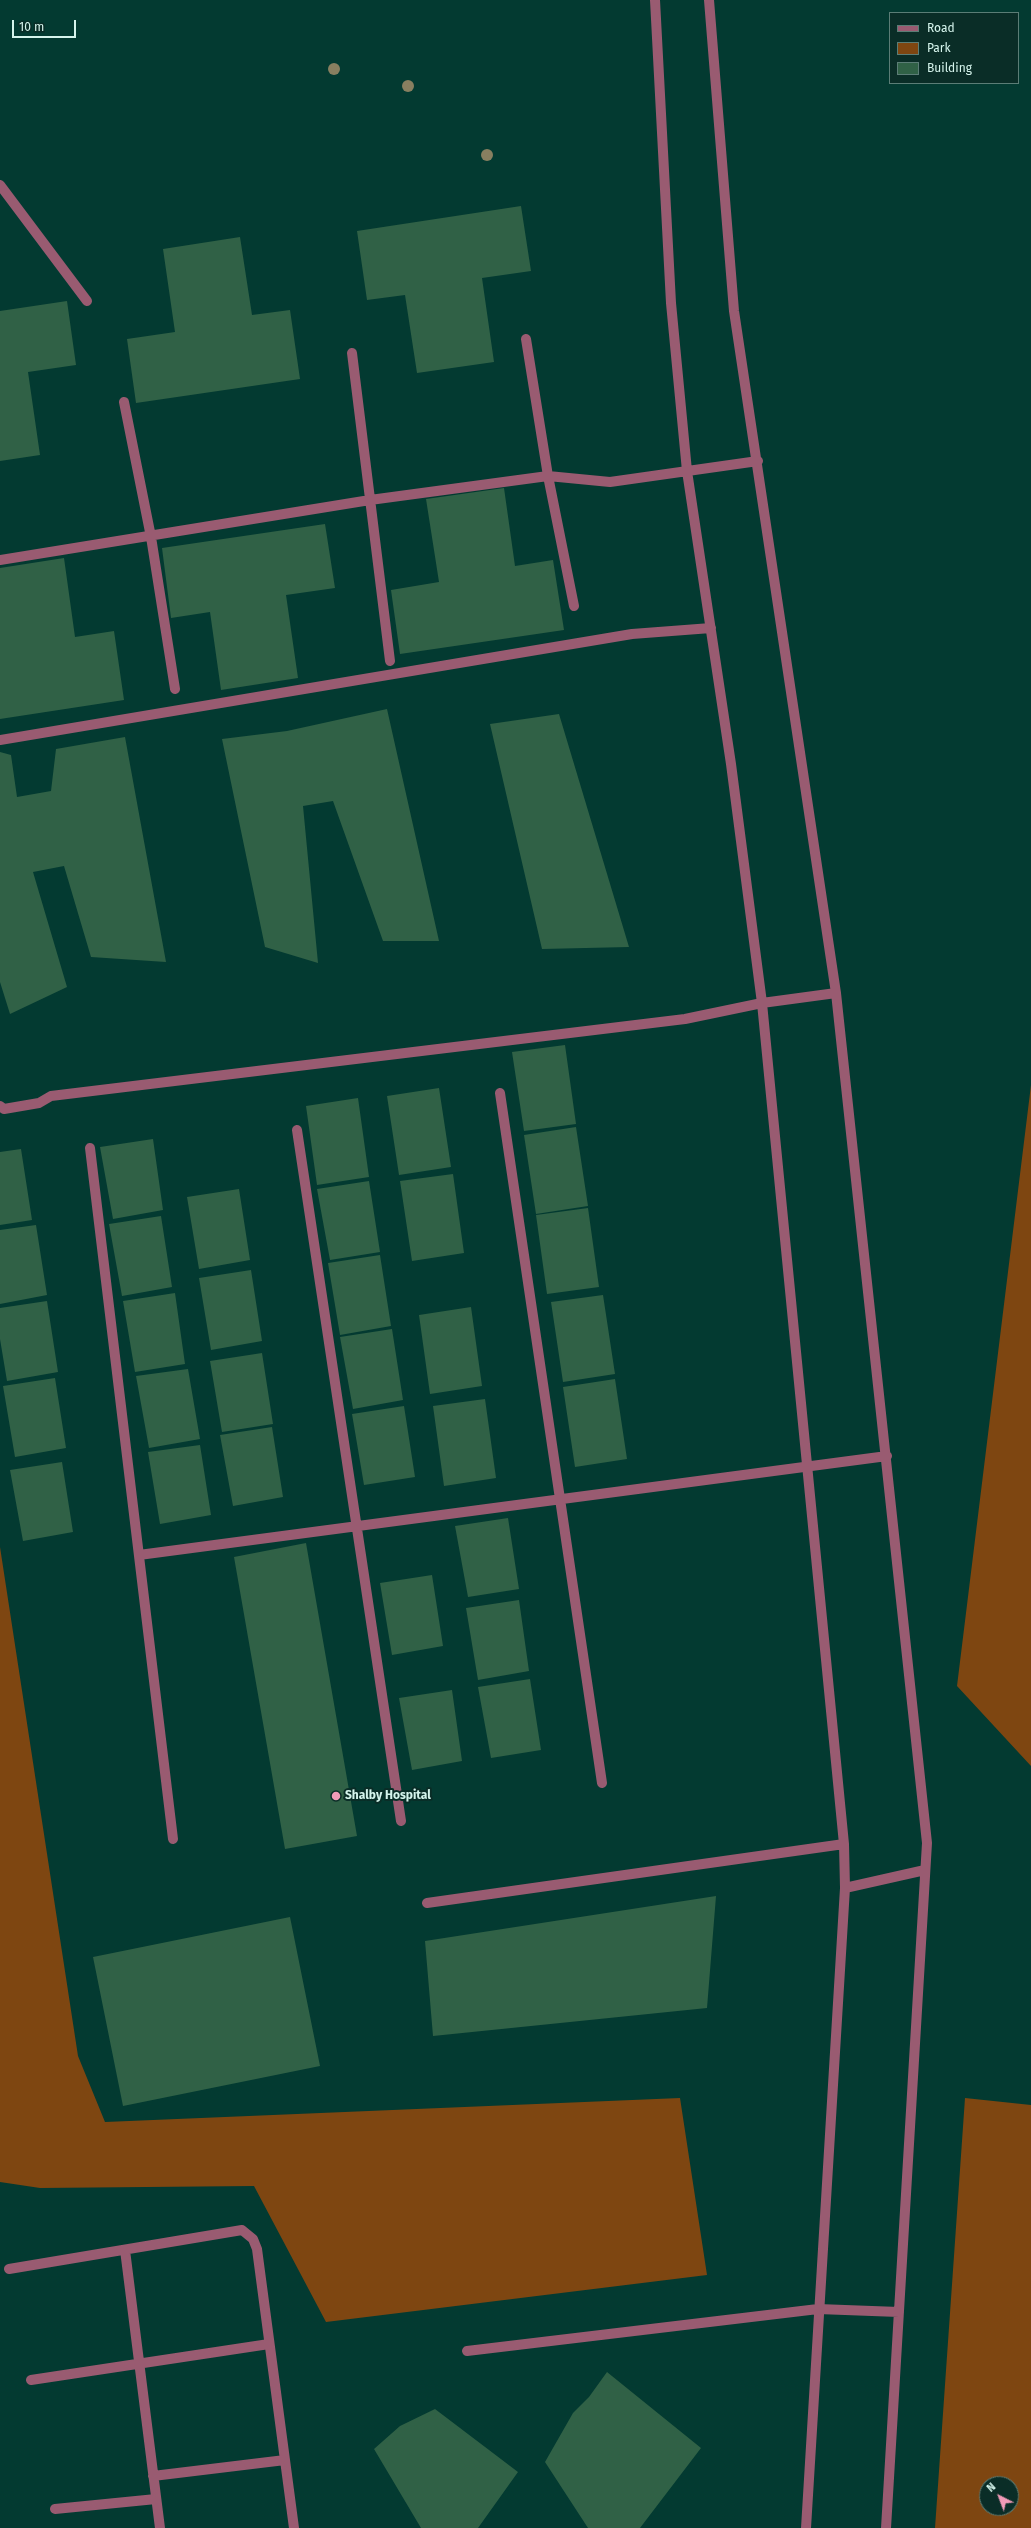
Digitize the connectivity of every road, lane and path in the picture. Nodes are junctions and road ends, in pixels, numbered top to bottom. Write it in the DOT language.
graph roads {
  1 [pos="655,0"];
  2 [pos="709,0"];
  3 [pos="0,185"];
  4 [pos="86,301"];
  5 [pos="526,339"];
  6 [pos="352,353"];
  7 [pos="124,402"];
  8 [pos="758,461"];
  9 [pos="687,472"];
  10 [pos="548,476"];
  11 [pos="370,500"];
  12 [pos="151,537"];
  13 [pos="0,560"];
  14 [pos="574,606"];
  15 [pos="711,628"];
  16 [pos="390,661"];
  17 [pos="175,689"];
  18 [pos="0,740"];
  19 [pos="836,993"];
  20 [pos="762,1003"];
  21 [pos="500,1094"];
  22 [pos="0,1106"];
  23 [pos="297,1130"];
  24 [pos="90,1148"];
  25 [pos="887,1456"];
  26 [pos="808,1466"];
  27 [pos="560,1500"];
  28 [pos="356,1527"];
  29 [pos="139,1555"];
  30 [pos="602,1783"];
  31 [pos="401,1821"];
  32 [pos="173,1839"];
  33 [pos="844,1844"];
  34 [pos="925,1870"];
  35 [pos="845,1888"];
  36 [pos="426,1903"];
  37 [pos="125,2250"];
  38 [pos="9,2268"];
  39 [pos="818,2309"];
  40 [pos="899,2312"];
  41 [pos="269,2344"];
  42 [pos="467,2351"];
  43 [pos="139,2363"];
  44 [pos="31,2380"];
  45 [pos="285,2460"];
  46 [pos="153,2476"];
  47 [pos="156,2499"];
  48 [pos="55,2509"];
  49 [pos="160,2528"];
  50 [pos="294,2528"];
  51 [pos="806,2528"];
  52 [pos="886,2528"];
  1 -- 9 [label="street"];
  2 -- 8 [label="street"];
  3 -- 4 [label="street"];
  5 -- 10 [label="street"];
  6 -- 11 [label="street"];
  7 -- 12 [label="street"];
  8 -- 9 [label="street"];
  8 -- 19 [label="street"];
  9 -- 10 [label="street"];
  9 -- 15 [label="street"];
  10 -- 11 [label="street"];
  10 -- 14 [label="street"];
  11 -- 12 [label="street"];
  11 -- 16 [label="street"];
  12 -- 13 [label="street"];
  12 -- 17 [label="street"];
  15 -- 18 [label="street"];
  15 -- 20 [label="street"];
  19 -- 20 [label="street"];
  19 -- 25 [label="street"];
  20 -- 22 [label="street"];
  20 -- 26 [label="street"];
  21 -- 27 [label="street"];
  23 -- 28 [label="street"];
  24 -- 29 [label="street"];
  25 -- 26 [label="street"];
  25 -- 34 [label="street"];
  26 -- 27 [label="street"];
  26 -- 33 [label="street"];
  27 -- 28 [label="street"];
  27 -- 30 [label="street"];
  28 -- 29 [label="street"];
  28 -- 31 [label="street"];
  29 -- 32 [label="street"];
  33 -- 35 [label="street"];
  33 -- 36 [label="street"];
  34 -- 35 [label="street"];
  34 -- 40 [label="street"];
  35 -- 39 [label="street"];
  37 -- 38 [label="street"];
  37 -- 41 [label="street"];
  37 -- 43 [label="street"];
  39 -- 40 [label="street"];
  39 -- 42 [label="street"];
  39 -- 51 [label="street"];
  40 -- 52 [label="street"];
  41 -- 43 [label="street"];
  41 -- 45 [label="street"];
  43 -- 44 [label="street"];
  43 -- 46 [label="street"];
  45 -- 46 [label="street"];
  45 -- 50 [label="street"];
  46 -- 47 [label="street"];
  47 -- 48 [label="street"];
  47 -- 49 [label="street"];
}
